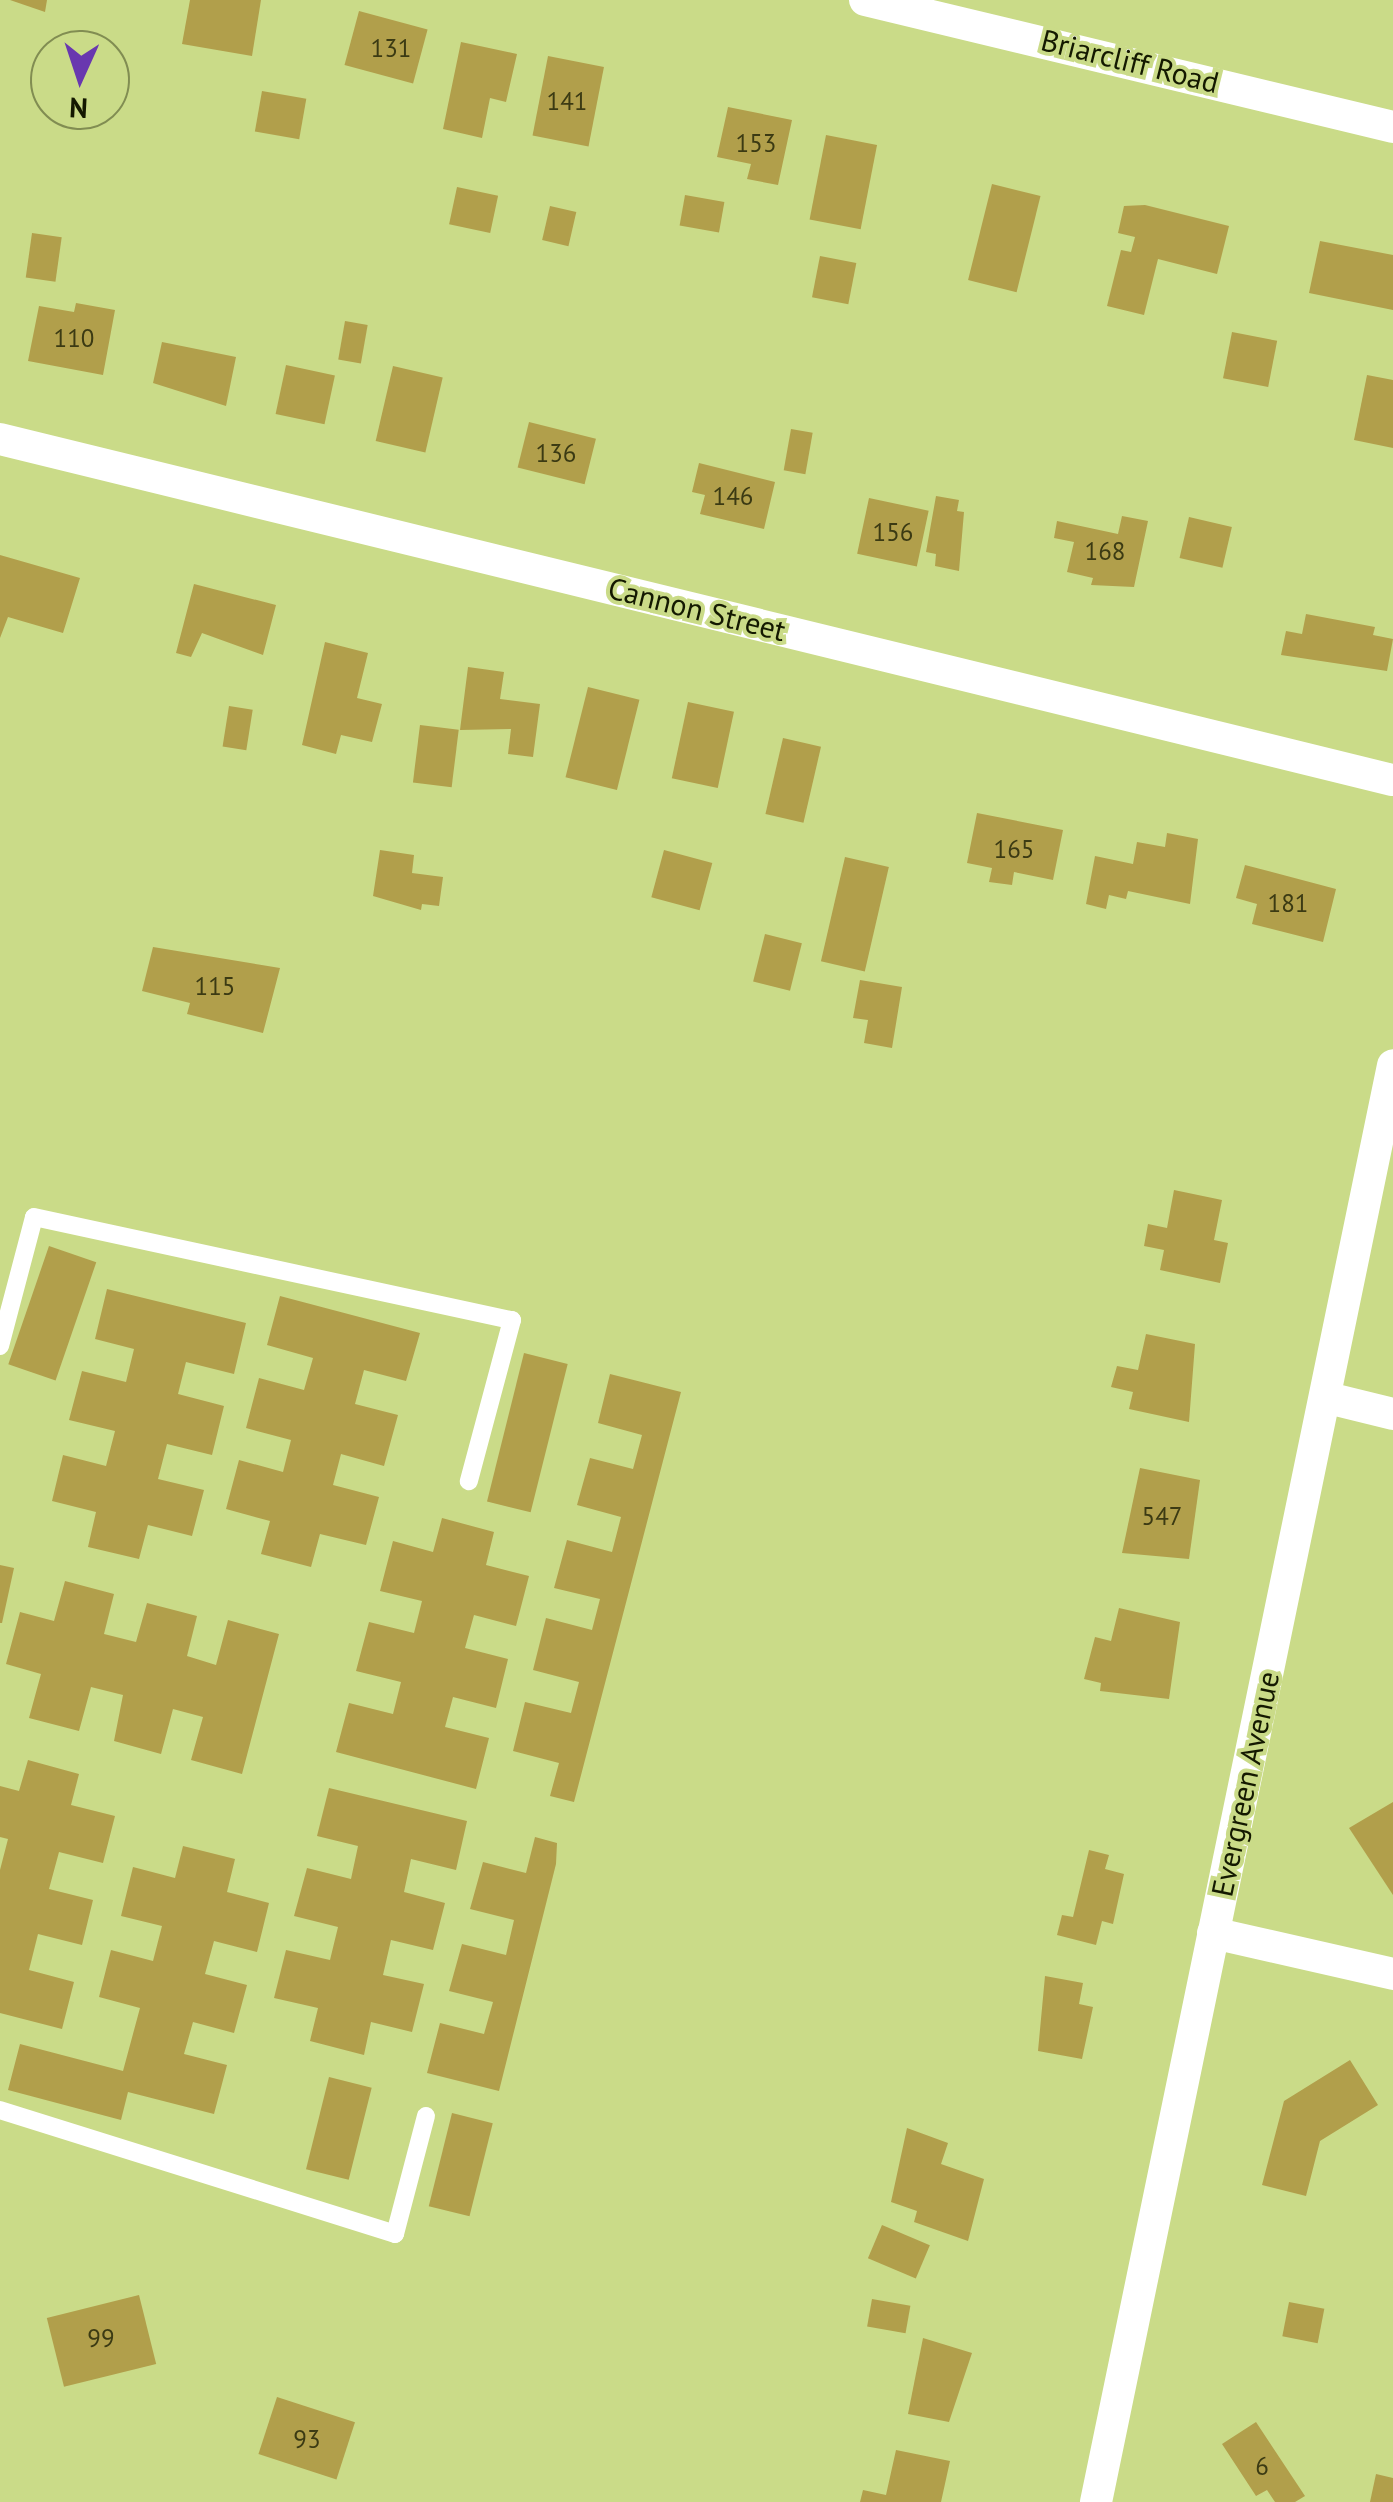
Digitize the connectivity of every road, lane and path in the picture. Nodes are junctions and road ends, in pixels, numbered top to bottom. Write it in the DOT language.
graph roads {
  1 [pos="865,0"];
  2 [pos="979,12"];
  3 [pos="1393,127"];
  4 [pos="0,439"];
  5 [pos="1393,780"];
  6 [pos="1393,1064"];
  7 [pos="0,1346"];
  8 [pos="1328,1398"];
  9 [pos="1393,1414"];
  10 [pos="469,1481"];
  11 [pos="1214,1934"];
  12 [pos="1393,1974"];
  13 [pos="0,2110"];
  14 [pos="426,2116"];
  15 [pos="1096,2502"];
  1 -- 2 [label="street, Briarcliff Road"];
  2 -- 3 [label="street, Briarcliff Road"];
  4 -- 5 [label="street, Cannon Street"];
  6 -- 8 [label="street, Evergreen Avenue"];
  7 -- 10 [label="lane"];
  8 -- 9 [label="street"];
  8 -- 11 [label="street, Evergreen Avenue"];
  11 -- 12 [label="street"];
  11 -- 15 [label="street, Evergreen Avenue"];
  13 -- 14 [label="lane"];
}
